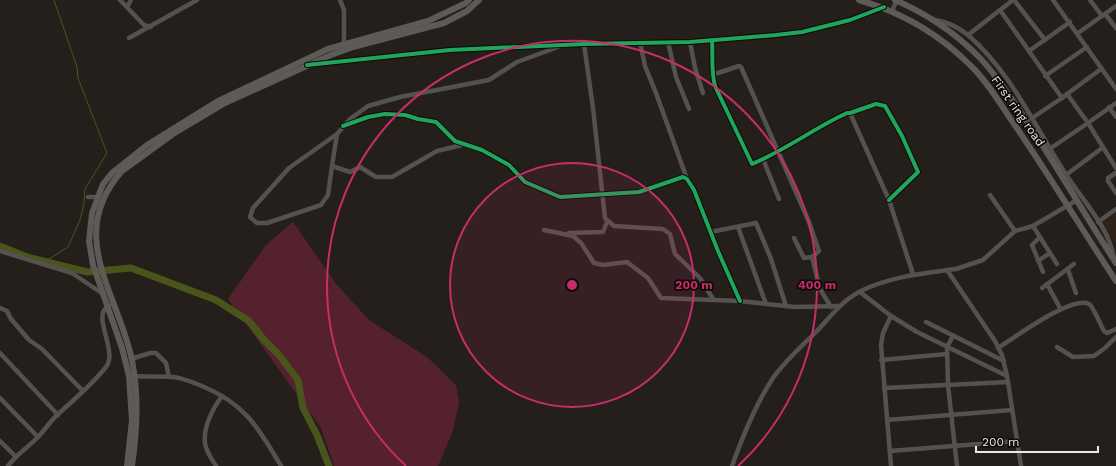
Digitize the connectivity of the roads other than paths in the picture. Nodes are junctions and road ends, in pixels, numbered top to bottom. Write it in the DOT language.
graph roads {
  1 [pos="120,0"];
  2 [pos="131,0"];
  3 [pos="197,0"];
  4 [pos="340,0"];
  5 [pos="469,0"];
  6 [pos="479,0"];
  7 [pos="859,0"];
  8 [pos="896,0"];
  9 [pos="1013,0"];
  10 [pos="1053,0"];
  11 [pos="1090,0"];
  12 [pos="1116,6"];
  13 [pos="127,7"];
  14 [pos="884,7"];
  15 [pos="1000,10"];
  16 [pos="892,11"];
  17 [pos="1104,15"];
  18 [pos="934,20"];
  19 [pos="1070,22"];
  20 [pos="151,27"];
  21 [pos="1116,28"];
  22 [pos="1078,33"];
  23 [pos="968,35"];
  24 [pos="129,38"];
  25 [pos="712,40"];
  26 [pos="1045,40"];
  27 [pos="640,42"];
  28 [pos="668,42"];
  29 [pos="690,42"];
  30 [pos="344,43"];
  31 [pos="584,44"];
  32 [pos="561,46"];
  33 [pos="1088,47"];
  34 [pos="1029,51"];
  35 [pos="974,52"];
  36 [pos="966,61"];
  37 [pos="307,65"];
  38 [pos="1101,69"];
  39 [pos="712,75"];
  40 [pos="1045,76"];
  41 [pos="1116,89"];
  42 [pos="703,93"];
  43 [pos="1067,94"];
  44 [pos="1062,98"];
  45 [pos="224,101"];
  46 [pos="1116,103"];
  47 [pos="1109,107"];
  48 [pos="689,109"];
  49 [pos="1019,110"];
  50 [pos="850,113"];
  51 [pos="1009,117"];
  52 [pos="1116,117"];
  53 [pos="1032,118"];
  54 [pos="1088,123"];
  55 [pos="343,126"];
  56 [pos="172,131"];
  57 [pos="337,134"];
  58 [pos="463,144"];
  59 [pos="1051,148"];
  60 [pos="1102,148"];
  61 [pos="778,151"];
  62 [pos="763,159"];
  63 [pos="332,166"];
  64 [pos="1116,168"];
  65 [pos="1116,173"];
  66 [pos="1066,175"];
  67 [pos="687,179"];
  68 [pos="1116,193"];
  69 [pos="602,195"];
  70 [pos="990,195"];
  71 [pos="88,197"];
  72 [pos="97,197"];
  73 [pos="779,199"];
  74 [pos="889,200"];
  75 [pos="1077,200"];
  76 [pos="1068,206"];
  77 [pos="1116,209"];
  78 [pos="607,222"];
  79 [pos="1098,222"];
  80 [pos="1033,226"];
  81 [pos="738,227"];
  82 [pos="544,230"];
  83 [pos="1016,230"];
  84 [pos="710,232"];
  85 [pos="565,233"];
  86 [pos="1040,237"];
  87 [pos="794,238"];
  88 [pos="0,252"];
  89 [pos="1109,252"];
  90 [pos="1050,253"];
  91 [pos="812,257"];
  92 [pos="1101,258"];
  93 [pos="1038,261"];
  94 [pos="1115,262"];
  95 [pos="1057,264"];
  96 [pos="1074,264"];
  97 [pos="947,270"];
  98 [pos="1068,270"];
  99 [pos="1043,272"];
  100 [pos="913,274"];
  101 [pos="1116,281"];
  102 [pos="1047,284"];
  103 [pos="1042,288"];
  104 [pos="860,292"];
  105 [pos="1076,293"];
  106 [pos="103,294"];
  107 [pos="713,299"];
  108 [pos="740,301"];
  109 [pos="766,304"];
  110 [pos="110,305"];
  111 [pos="786,306"];
  112 [pos="840,306"];
  113 [pos="831,307"];
  114 [pos="0,308"];
  115 [pos="1060,308"];
  116 [pos="891,316"];
  117 [pos="926,322"];
  118 [pos="1116,329"];
  119 [pos="953,336"];
  120 [pos="1116,337"];
  121 [pos="947,347"];
  122 [pos="1057,347"];
  123 [pos="998,348"];
  124 [pos="0,353"];
  125 [pos="947,354"];
  126 [pos="132,359"];
  127 [pos="881,360"];
  128 [pos="1004,361"];
  129 [pos="131,376"];
  130 [pos="1007,376"];
  131 [pos="169,377"];
  132 [pos="1008,382"];
  133 [pos="948,385"];
  134 [pos="884,388"];
  135 [pos="83,392"];
  136 [pos="222,396"];
  137 [pos="0,398"];
  138 [pos="1012,410"];
  139 [pos="58,415"];
  140 [pos="952,415"];
  141 [pos="887,420"];
  142 [pos="38,437"];
  143 [pos="0,441"];
  144 [pos="1017,441"];
  145 [pos="954,446"];
  146 [pos="890,451"];
  147 [pos="15,456"];
  148 [pos="8,466"];
  149 [pos="127,466"];
  150 [pos="132,466"];
  151 [pos="216,466"];
  152 [pos="281,466"];
  153 [pos="732,466"];
  154 [pos="892,466"];
  155 [pos="957,466"];
  156 [pos="1021,466"];
  1 -- 13 [label="street"];
  2 -- 13 [label="street"];
  3 -- 20 [label="street"];
  4 -- 30 [label="street"];
  5 -- 30 [label="main road"];
  6 -- 37 [label="main road"];
  7 -- 14 [label="main road, First ring road"];
  8 -- 16 [label="street"];
  8 -- 18 [label="main road, First ring road"];
  9 -- 15 [label="street"];
  9 -- 26 [label="street"];
  10 -- 19 [label="street"];
  11 -- 17 [label="street"];
  12 -- 17 [label="street"];
  13 -- 20 [label="street"];
  14 -- 16 [label="main road, First ring road"];
  14 -- 25 [label="street"];
  15 -- 23 [label="street"];
  15 -- 34 [label="street"];
  16 -- 36 [label="main road, First ring road"];
  17 -- 21 [label="street"];
  17 -- 22 [label="street"];
  18 -- 23 [label="street"];
  18 -- 35 [label="main road, First ring road"];
  19 -- 22 [label="street"];
  19 -- 26 [label="street"];
  20 -- 24 [label="street"];
  22 -- 33 [label="street"];
  23 -- 53 [label="street"];
  25 -- 29 [label="street"];
  25 -- 39 [label="street"];
  26 -- 34 [label="street"];
  27 -- 28 [label="street"];
  27 -- 31 [label="street"];
  27 -- 67 [label="street"];
  28 -- 29 [label="street"];
  28 -- 48 [label="street"];
  29 -- 42 [label="street"];
  30 -- 45 [label="main road"];
  31 -- 32 [label="street"];
  31 -- 69 [label="street"];
  32 -- 37 [label="street"];
  32 -- 55 [label="street"];
  33 -- 38 [label="street"];
  33 -- 40 [label="street"];
  34 -- 40 [label="street"];
  35 -- 36 [label="main road"];
  35 -- 49 [label="main road, First ring road"];
  36 -- 51 [label="main road, First ring road"];
  37 -- 45 [label="main road"];
  38 -- 41 [label="street"];
  38 -- 43 [label="street"];
  39 -- 61 [label="street"];
  39 -- 62 [label="street"];
  40 -- 44 [label="street"];
  43 -- 44 [label="street"];
  43 -- 54 [label="street"];
  44 -- 53 [label="street"];
  45 -- 56 [label="main road"];
  46 -- 47 [label="street"];
  47 -- 52 [label="street"];
  47 -- 54 [label="street"];
  49 -- 51 [label="main road"];
  49 -- 75 [label="main road, First ring road"];
  50 -- 61 [label="street"];
  50 -- 74 [label="street"];
  50 -- 74 [label="street"];
  51 -- 76 [label="main road, First ring road"];
  53 -- 59 [label="street"];
  54 -- 59 [label="street"];
  54 -- 60 [label="street"];
  55 -- 57 [label="street"];
  55 -- 58 [label="street"];
  56 -- 72 [label="main road"];
  56 -- 110 [label="main road"];
  57 -- 63 [label="street"];
  57 -- 63 [label="street"];
  58 -- 63 [label="street"];
  58 -- 69 [label="street"];
  59 -- 66 [label="street"];
  60 -- 64 [label="street"];
  60 -- 66 [label="street"];
  61 -- 62 [label="street"];
  61 -- 91 [label="street"];
  62 -- 73 [label="street"];
  65 -- 68 [label="street"];
  66 -- 79 [label="street"];
  67 -- 69 [label="street"];
  67 -- 84 [label="street"];
  69 -- 78 [label="street"];
  70 -- 83 [label="street"];
  71 -- 72 [label="street"];
  72 -- 106 [label="main road"];
  74 -- 100 [label="street"];
  75 -- 76 [label="street"];
  75 -- 89 [label="main road, First ring road"];
  76 -- 80 [label="street"];
  76 -- 92 [label="main road, First ring road"];
  77 -- 79 [label="street"];
  78 -- 85 [label="street"];
  78 -- 107 [label="street"];
  79 -- 94 [label="street"];
  80 -- 83 [label="street"];
  80 -- 86 [label="street"];
  81 -- 84 [label="street"];
  81 -- 109 [label="street"];
  81 -- 111 [label="street"];
  82 -- 85 [label="street"];
  83 -- 97 [label="street"];
  84 -- 108 [label="street"];
  85 -- 107 [label="street"];
  86 -- 90 [label="street"];
  86 -- 93 [label="street"];
  87 -- 91 [label="street"];
  88 -- 106 [label="street"];
  89 -- 92 [label="main road"];
  89 -- 94 [label="main road, First ring road"];
  90 -- 93 [label="street"];
  90 -- 95 [label="street"];
  91 -- 113 [label="street"];
  92 -- 101 [label="main road, First ring road"];
  93 -- 99 [label="street"];
  96 -- 98 [label="street"];
  97 -- 100 [label="street"];
  97 -- 123 [label="street"];
  98 -- 102 [label="street"];
  98 -- 105 [label="street"];
  100 -- 104 [label="street"];
  102 -- 103 [label="street"];
  102 -- 115 [label="street"];
  104 -- 112 [label="street"];
  104 -- 116 [label="street"];
  106 -- 110 [label="main road"];
  107 -- 108 [label="street"];
  108 -- 109 [label="street"];
  109 -- 111 [label="street"];
  110 -- 126 [label="main road"];
  110 -- 129 [label="main road"];
  110 -- 135 [label="street"];
  111 -- 113 [label="street"];
  112 -- 113 [label="street"];
  112 -- 153 [label="street"];
  114 -- 135 [label="street"];
  115 -- 118 [label="street"];
  115 -- 123 [label="street"];
  116 -- 121 [label="street"];
  116 -- 127 [label="street"];
  117 -- 119 [label="street"];
  119 -- 121 [label="street"];
  119 -- 128 [label="street"];
  120 -- 122 [label="street"];
  121 -- 125 [label="street"];
  121 -- 130 [label="street"];
  123 -- 128 [label="street"];
  124 -- 139 [label="street"];
  125 -- 127 [label="street"];
  125 -- 133 [label="street"];
  126 -- 129 [label="main road"];
  126 -- 131 [label="street"];
  127 -- 134 [label="street"];
  128 -- 130 [label="street"];
  129 -- 131 [label="street"];
  129 -- 149 [label="main road"];
  129 -- 150 [label="main road"];
  130 -- 132 [label="street"];
  131 -- 136 [label="street"];
  132 -- 133 [label="street"];
  132 -- 138 [label="street"];
  133 -- 134 [label="street"];
  133 -- 140 [label="street"];
  134 -- 141 [label="street"];
  135 -- 139 [label="street"];
  136 -- 151 [label="street"];
  136 -- 152 [label="street"];
  137 -- 142 [label="street"];
  138 -- 140 [label="street"];
  138 -- 144 [label="street"];
  139 -- 142 [label="street"];
  140 -- 141 [label="street"];
  140 -- 145 [label="street"];
  141 -- 146 [label="street"];
  142 -- 147 [label="street"];
  143 -- 147 [label="street"];
  144 -- 145 [label="street"];
  144 -- 156 [label="street"];
  145 -- 146 [label="street"];
  145 -- 155 [label="street"];
  146 -- 154 [label="street"];
  147 -- 148 [label="street"];
}
